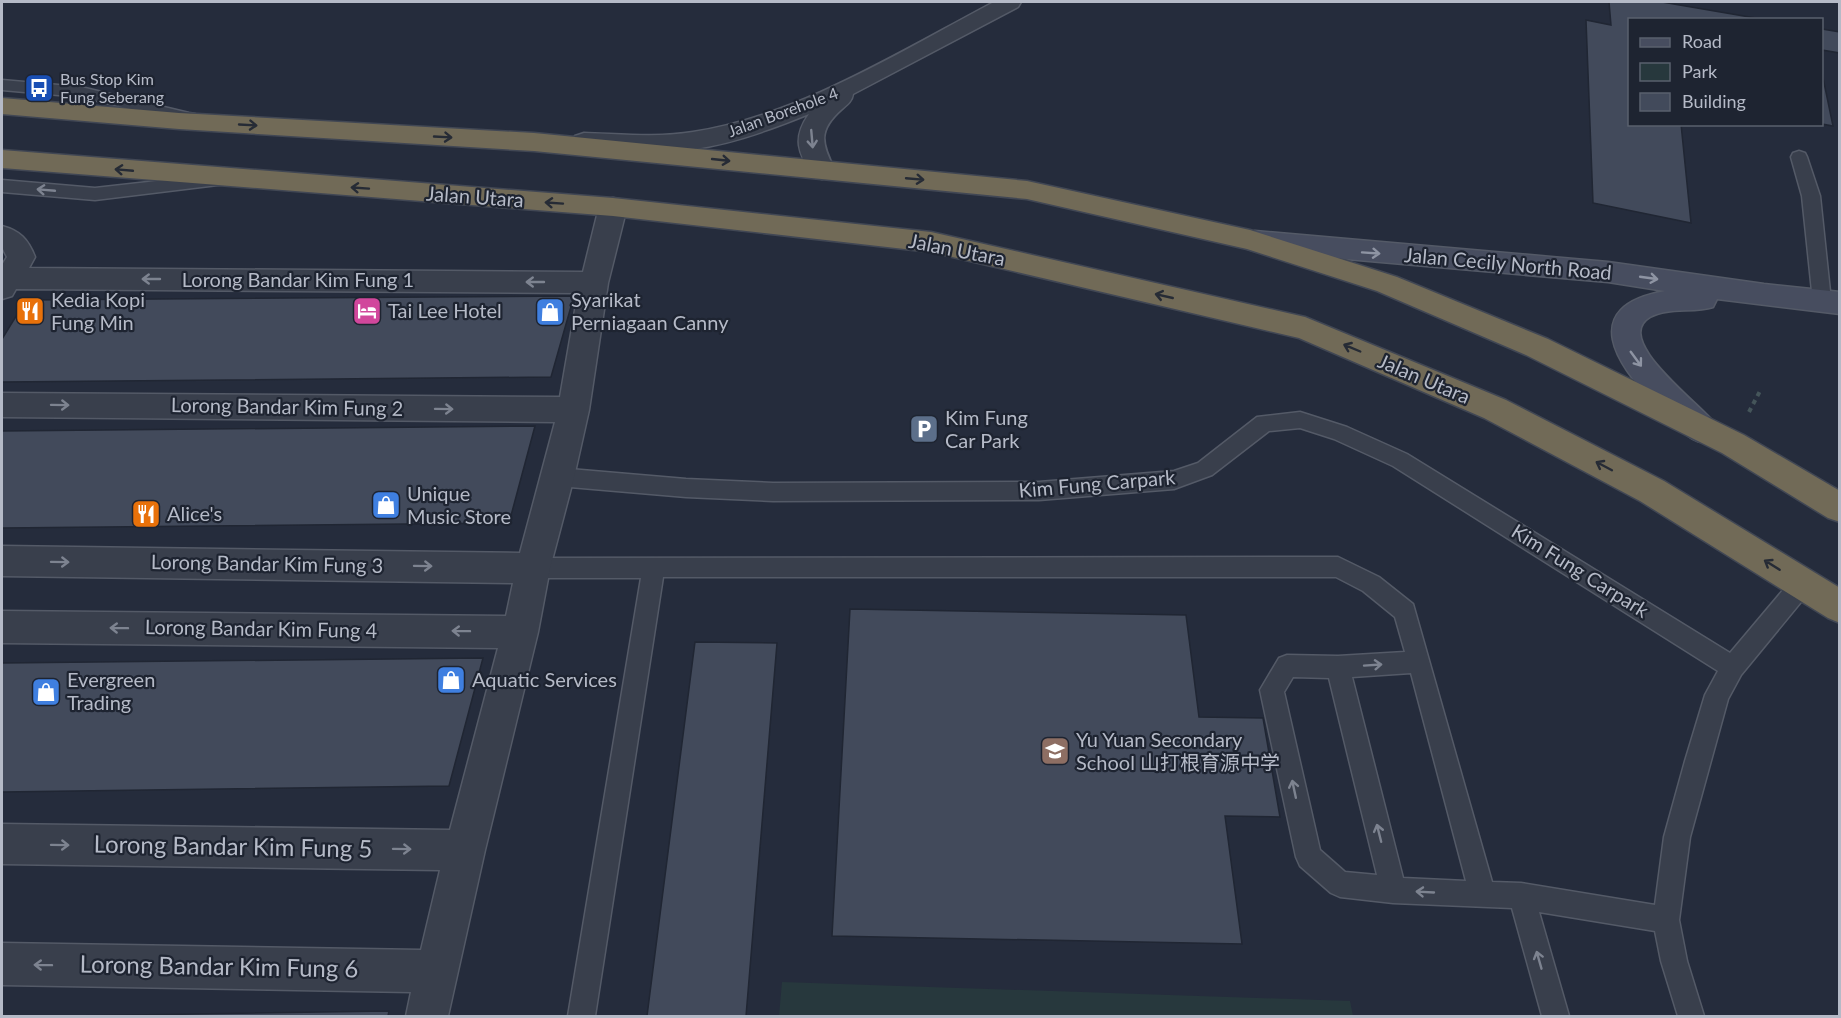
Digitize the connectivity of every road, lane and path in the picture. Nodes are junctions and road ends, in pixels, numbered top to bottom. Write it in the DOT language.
graph roads {
  1 [pos="1010,2"];
  2 [pos="857,84"];
  3 [pos="2,85"];
  4 [pos="2,106"];
  5 [pos="209,123"];
  6 [pos="534,142"];
  7 [pos="1799,158"];
  8 [pos="2,159"];
  9 [pos="822,170"];
  10 [pos="230,179"];
  11 [pos="2,186"];
  12 [pos="613,207"];
  13 [pos="2,236"];
  14 [pos="1250,240"];
  15 [pos="4,281"];
  16 [pos="594,282"];
  17 [pos="1764,295"];
  18 [pos="1831,302"];
  19 [pos="2,405"];
  20 [pos="573,410"];
  21 [pos="1704,430"];
  22 [pos="558,477"];
  23 [pos="1839,508"];
  24 [pos="2,561"];
  25 [pos="654,567"];
  26 [pos="533,568"];
  27 [pos="1802,584"];
  28 [pos="1839,607"];
  29 [pos="2,627"];
  30 [pos="520,632"];
  31 [pos="1418,662"];
  32 [pos="1338,667"];
  33 [pos="1733,667"];
  34 [pos="2,844"];
  35 [pos="465,850"];
  36 [pos="1393,890"];
  37 [pos="1483,894"];
  38 [pos="1521,896"];
  39 [pos="1666,920"];
  40 [pos="2,964"];
  41 [pos="437,970"];
  42 [pos="427,1017"];
  43 [pos="581,1017"];
  44 [pos="1555,1017"];
  45 [pos="1691,1017"];
  1 -- 2 [label="street, Jalan Borehole 4"];
  2 -- 6 [label="street, Jalan Borehole 4"];
  2 -- 9 [label="street, one-way"];
  3 -- 5 [label="lane"];
  4 -- 5 [label="highway"];
  5 -- 6 [label="highway, one-way"];
  6 -- 9 [label="highway, one-way"];
  7 -- 18 [label="lane"];
  10 -- 8 [label="highway, Jalan Utara, one-way"];
  9 -- 14 [label="highway, one-way"];
  10 -- 11 [label="lane, one-way"];
  12 -- 10 [label="highway, Jalan Utara, one-way"];
  12 -- 16 [label="street"];
  27 -- 12 [label="highway, Jalan Utara, one-way"];
  13 -- 15 [label="street"];
  14 -- 17 [label="main road, Jalan Cecily North Road, one-way"];
  14 -- 21 [label="highway"];
  16 -- 15 [label="street, Lorong Bandar Kim Fung 1, one-way"];
  16 -- 20 [label="street"];
  17 -- 18 [label="main road, Jalan Cecily North Road"];
  17 -- 21 [label="main road, Jalan Cecily North Road, one-way"];
  19 -- 20 [label="street, Lorong Bandar Kim Fung 2, one-way"];
  20 -- 22 [label="street"];
  21 -- 23 [label="highway"];
  22 -- 26 [label="street"];
  22 -- 33 [label="lane, Kim Fung Carpark"];
  24 -- 26 [label="street, Lorong Bandar Kim Fung 3, one-way"];
  25 -- 26 [label="lane"];
  25 -- 31 [label="lane"];
  25 -- 43 [label="lane"];
  26 -- 30 [label="street"];
  27 -- 28 [label="highway, Jalan Utara"];
  27 -- 33 [label="lane"];
  30 -- 29 [label="street, Lorong Bandar Kim Fung 4, one-way"];
  30 -- 35 [label="street"];
  32 -- 31 [label="lane, one-way"];
  31 -- 37 [label="lane"];
  36 -- 32 [label="lane, one-way"];
  36 -- 32 [label="lane, one-way"];
  33 -- 39 [label="lane"];
  34 -- 35 [label="street, Lorong Bandar Kim Fung 5, one-way"];
  35 -- 41 [label="street"];
  37 -- 36 [label="lane, one-way"];
  37 -- 38 [label="lane"];
  38 -- 39 [label="lane"];
  44 -- 38 [label="lane, one-way"];
  39 -- 45 [label="lane"];
  41 -- 40 [label="street, Lorong Bandar Kim Fung 6, one-way"];
  41 -- 42 [label="street"];
}
